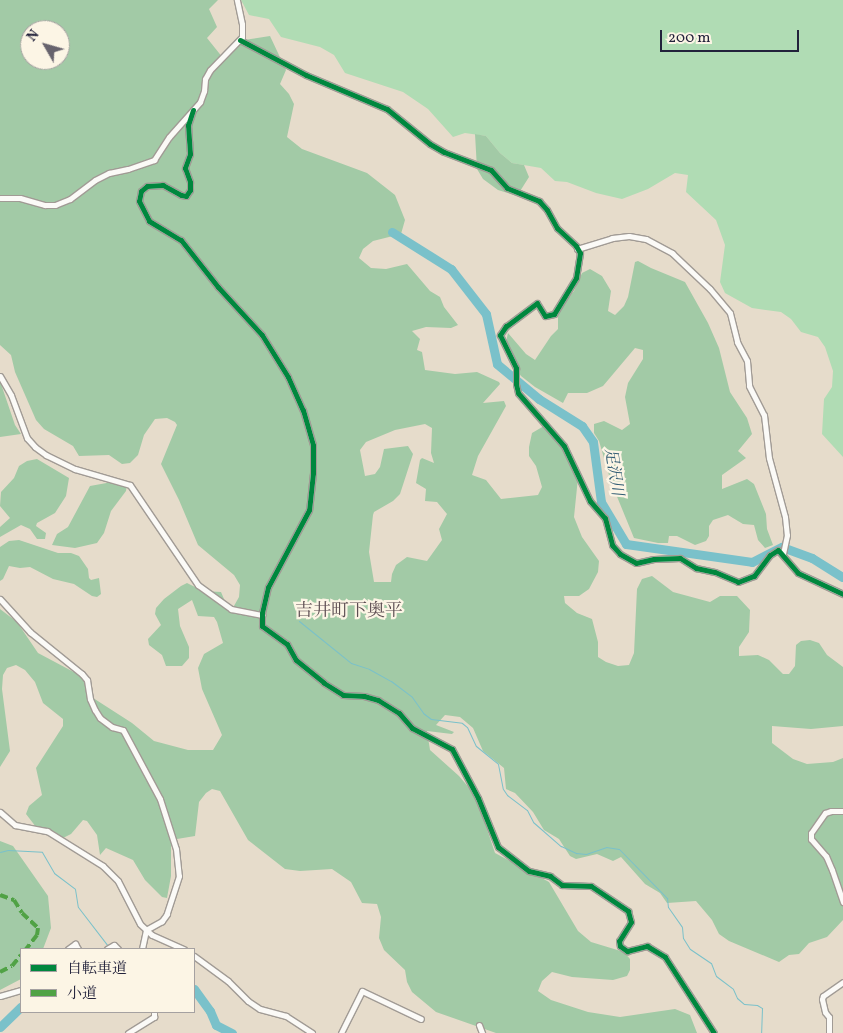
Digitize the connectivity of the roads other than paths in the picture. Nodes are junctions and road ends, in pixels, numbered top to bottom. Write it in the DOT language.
graph roads {
  1 [pos="237,0"];
  2 [pos="240,40"];
  3 [pos="193,110"];
  4 [pos="0,198"];
  5 [pos="577,249"];
  6 [pos="0,376"];
  7 [pos="783,554"];
  8 [pos="843,594"];
  9 [pos="0,599"];
  10 [pos="262,615"];
  11 [pos="843,811"];
  12 [pos="0,812"];
  13 [pos="843,902"];
  14 [pos="146,930"];
  15 [pos="142,948"];
  16 [pos="182,948"];
  17 [pos="195,957"];
  18 [pos="843,982"];
  19 [pos="20,990"];
  20 [pos="0,996"];
  21 [pos="154,1013"];
  22 [pos="420,1019"];
  23 [pos="479,1024"];
  24 [pos="128,1033"];
  25 [pos="312,1033"];
  26 [pos="342,1033"];
  27 [pos="482,1033"];
  28 [pos="714,1033"];
  29 [pos="829,1033"];
  1 -- 2 [label="street"];
  2 -- 3 [label="street"];
  2 -- 5 [label="street"];
  3 -- 4 [label="street"];
  3 -- 10 [label="street"];
  5 -- 7 [label="street"];
  5 -- 7 [label="street"];
  6 -- 10 [label="street"];
  7 -- 8 [label="street"];
  9 -- 14 [label="street"];
  10 -- 28 [label="street"];
  11 -- 13 [label="street"];
  12 -- 14 [label="street"];
  14 -- 15 [label="street"];
  14 -- 16 [label="street"];
  17 -- 25 [label="street"];
  18 -- 29 [label="street"];
  19 -- 20 [label="street"];
  21 -- 24 [label="street"];
  22 -- 26 [label="street"];
  23 -- 27 [label="street"];
}
